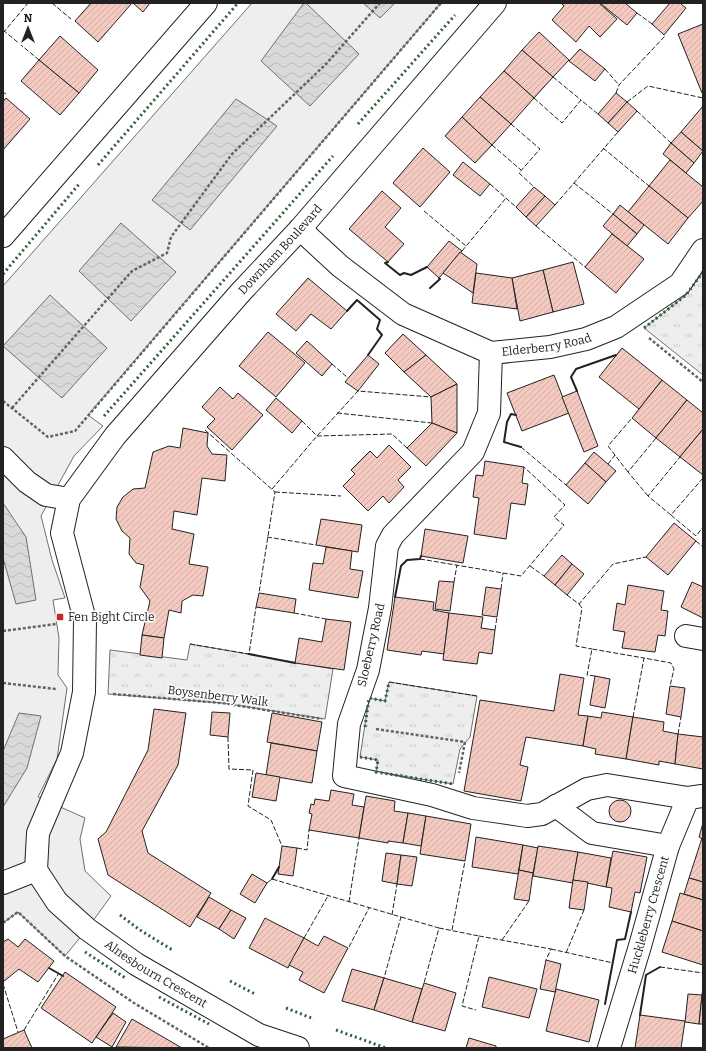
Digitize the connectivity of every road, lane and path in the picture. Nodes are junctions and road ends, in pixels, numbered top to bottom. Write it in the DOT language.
graph roads {
  1 [pos="206,3"];
  2 [pos="380,3"];
  3 [pos="442,3"];
  4 [pos="495,3"];
  5 [pos="300,229"];
  6 [pos="3,236"];
  7 [pos="703,250"];
  8 [pos="627,320"];
  9 [pos="491,353"];
  10 [pos="703,382"];
  11 [pos="3,402"];
  12 [pos="12,408"];
  13 [pos="3,458"];
  14 [pos="69,499"];
  15 [pos="85,620"];
  16 [pos="3,631"];
  17 [pos="3,683"];
  18 [pos="84,692"];
  19 [pos="349,724"];
  20 [pos="696,797"];
  21 [pos="456,802"];
  22 [pos="556,806"];
  23 [pos="668,846"];
  24 [pos="36,870"];
  25 [pos="3,883"];
  26 [pos="3,923"];
  27 [pos="256,1042"];
  28 [pos="209,1048"];
  29 [pos="298,1048"];
  30 [pos="609,1048"];
  1 -- 6 [label="street"];
  2 -- 12 [label="path"];
  3 -- 12 [label="path"];
  4 -- 5 [label="street, Downham Boulevard"];
  5 -- 9 [label="street, Elderberry Road"];
  5 -- 14 [label="street, Downham Boulevard"];
  7 -- 8 [label="street, Elderberry Road"];
  8 -- 9 [label="street, Elderberry Road"];
  8 -- 10 [label="path"];
  9 -- 19 [label="street, Sloeberry Road"];
  11 -- 12 [label="path"];
  13 -- 14 [label="street"];
  14 -- 15 [label="street"];
  15 -- 16 [label="path"];
  15 -- 18 [label="street"];
  17 -- 18 [label="path, Boysenberry Walk"];
  18 -- 19 [label="path, Boysenberry Walk"];
  18 -- 24 [label="street"];
  19 -- 21 [label="street, Sloeberry Road"];
  19 -- 21 [label="path, Boysenberry Walk"];
  20 -- 22 [label="street, Sloeberry Road"];
  20 -- 23 [label="street, Huckleberry Crescent"];
  21 -- 22 [label="street, Sloeberry Road"];
  22 -- 23 [label="street"];
  23 -- 30 [label="street, Huckleberry Crescent"];
  24 -- 25 [label="street"];
  24 -- 27 [label="street, Alnesbourn Crescent"];
  26 -- 28 [label="path"];
  27 -- 29 [label="street, Alnesbourn Crescent"];
}
